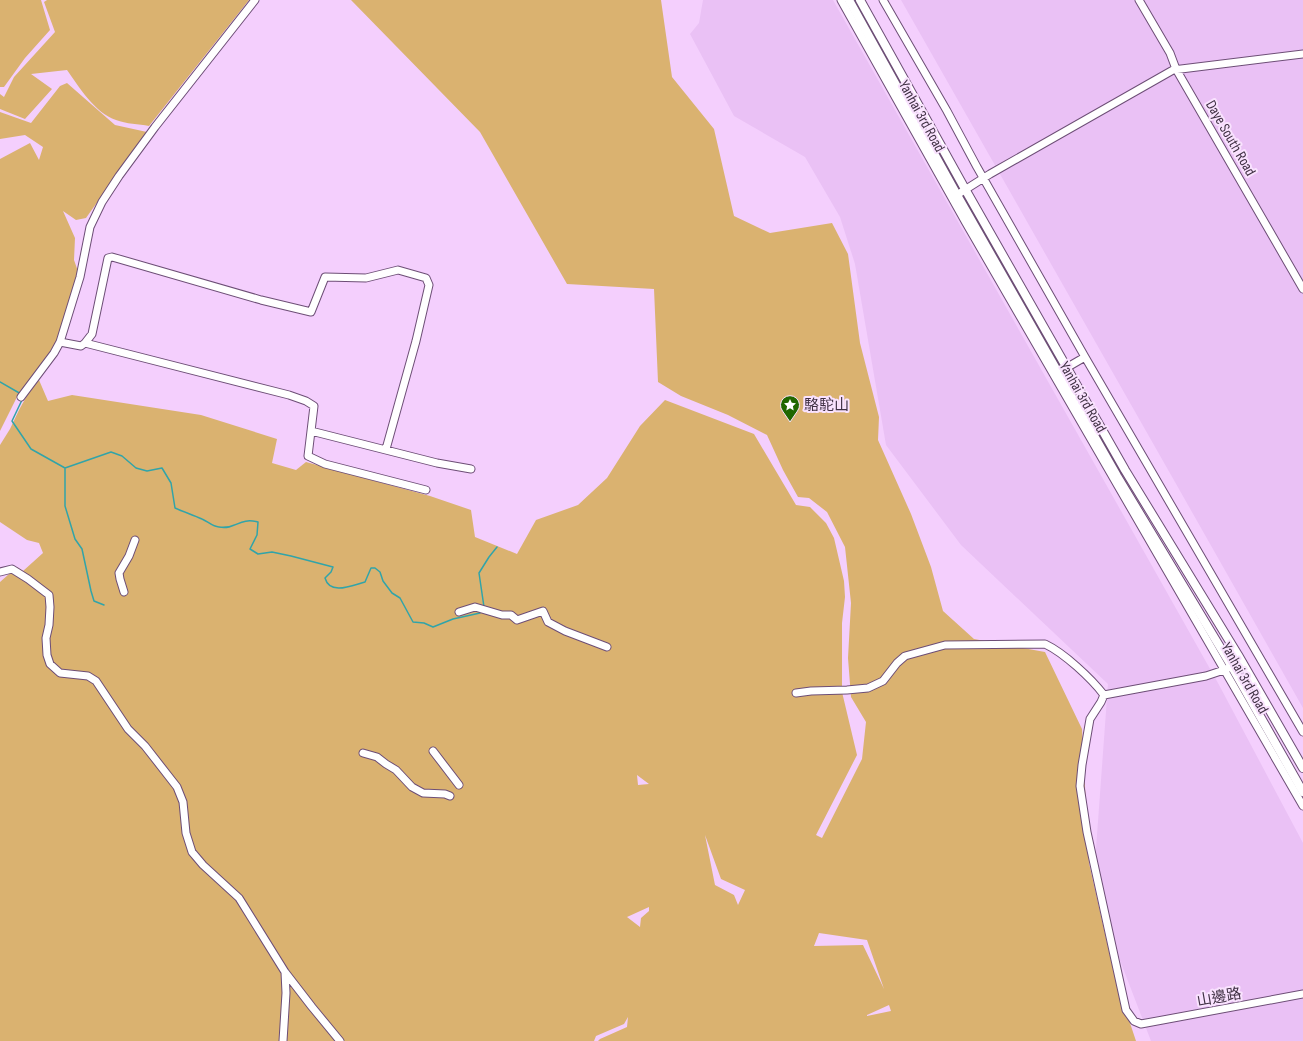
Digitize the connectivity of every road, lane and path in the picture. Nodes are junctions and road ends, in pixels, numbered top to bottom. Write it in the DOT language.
graph roads {
  1 [pos="255,0"];
  2 [pos="841,0"];
  3 [pos="849,0"];
  4 [pos="860,0"];
  5 [pos="883,0"];
  6 [pos="1140,0"];
  7 [pos="876,29"];
  8 [pos="865,35"];
  9 [pos="1303,54"];
  10 [pos="1176,69"];
  11 [pos="907,85"];
  12 [pos="896,92"];
  13 [pos="944,152"];
  14 [pos="934,159"];
  15 [pos="983,178"];
  16 [pos="965,190"];
  17 [pos="955,196"];
  18 [pos="1303,289"];
  19 [pos="1025,295"];
  20 [pos="1014,301"];
  21 [pos="60,342"];
  22 [pos="85,343"];
  23 [pos="1085,357"];
  24 [pos="1067,368"];
  25 [pos="1056,374"];
  26 [pos="23,394"];
  27 [pos="311,431"];
  28 [pos="386,449"];
  29 [pos="471,469"];
  30 [pos="426,490"];
  31 [pos="135,540"];
  32 [pos="0,572"];
  33 [pos="124,592"];
  34 [pos="459,612"];
  35 [pos="607,647"];
  36 [pos="1242,662"];
  37 [pos="1232,667"];
  38 [pos="1224,670"];
  39 [pos="796,693"];
  40 [pos="1104,695"];
  41 [pos="1303,732"];
  42 [pos="433,751"];
  43 [pos="363,753"];
  44 [pos="1303,768"];
  45 [pos="459,785"];
  46 [pos="1303,792"];
  47 [pos="450,796"];
  48 [pos="1303,806"];
  49 [pos="285,972"];
  50 [pos="1303,994"];
  51 [pos="283,1041"];
  52 [pos="340,1041"];
  1 -- 21 [label="street"];
  2 -- 8 [label="street, Yanhai 3rd Road"];
  3 -- 8 [label="main road, Yanhai 3rd Road"];
  4 -- 7 [label="main road, Yanhai 3rd Road"];
  5 -- 15 [label="street, Yanhai 3rd Road"];
  6 -- 10 [label="street, Daye South Road"];
  7 -- 8 [label="street"];
  7 -- 11 [label="main road, Yanhai 3rd Road"];
  8 -- 12 [label="main road, Yanhai 3rd Road"];
  9 -- 10 [label="street"];
  10 -- 15 [label="street"];
  10 -- 18 [label="street, Daye South Road"];
  11 -- 12 [label="street"];
  11 -- 13 [label="main road, Yanhai 3rd Road"];
  12 -- 14 [label="main road, Yanhai 3rd Road"];
  13 -- 14 [label="street"];
  13 -- 16 [label="main road, Yanhai 3rd Road"];
  14 -- 17 [label="main road, Yanhai 3rd Road"];
  15 -- 16 [label="street"];
  15 -- 23 [label="street, Yanhai 3rd Road"];
  16 -- 17 [label="street"];
  16 -- 19 [label="main road, Yanhai 3rd Road"];
  17 -- 20 [label="main road, Yanhai 3rd Road"];
  19 -- 20 [label="street"];
  19 -- 24 [label="main road, Yanhai 3rd Road"];
  20 -- 25 [label="main road, Yanhai 3rd Road"];
  21 -- 22 [label="street"];
  21 -- 26 [label="street"];
  22 -- 27 [label="street"];
  22 -- 28 [label="street"];
  23 -- 24 [label="street"];
  23 -- 41 [label="street, Yanhai 3rd Road"];
  24 -- 25 [label="street"];
  24 -- 36 [label="main road, Yanhai 3rd Road"];
  25 -- 37 [label="main road, Yanhai 3rd Road"];
  25 -- 38 [label="street, Yanhai 3rd Road"];
  27 -- 28 [label="street"];
  27 -- 30 [label="street"];
  28 -- 29 [label="street"];
  31 -- 33 [label="street"];
  32 -- 49 [label="street"];
  34 -- 35 [label="street"];
  36 -- 37 [label="street"];
  36 -- 44 [label="main road, Yanhai 3rd Road"];
  37 -- 38 [label="street"];
  37 -- 46 [label="main road, Yanhai 3rd Road"];
  38 -- 40 [label="street"];
  38 -- 48 [label="street, Yanhai 3rd Road"];
  39 -- 40 [label="street"];
  40 -- 50 [label="street, 山邊路"];
  42 -- 45 [label="street"];
  43 -- 47 [label="street"];
  49 -- 51 [label="street"];
  49 -- 52 [label="street"];
}
